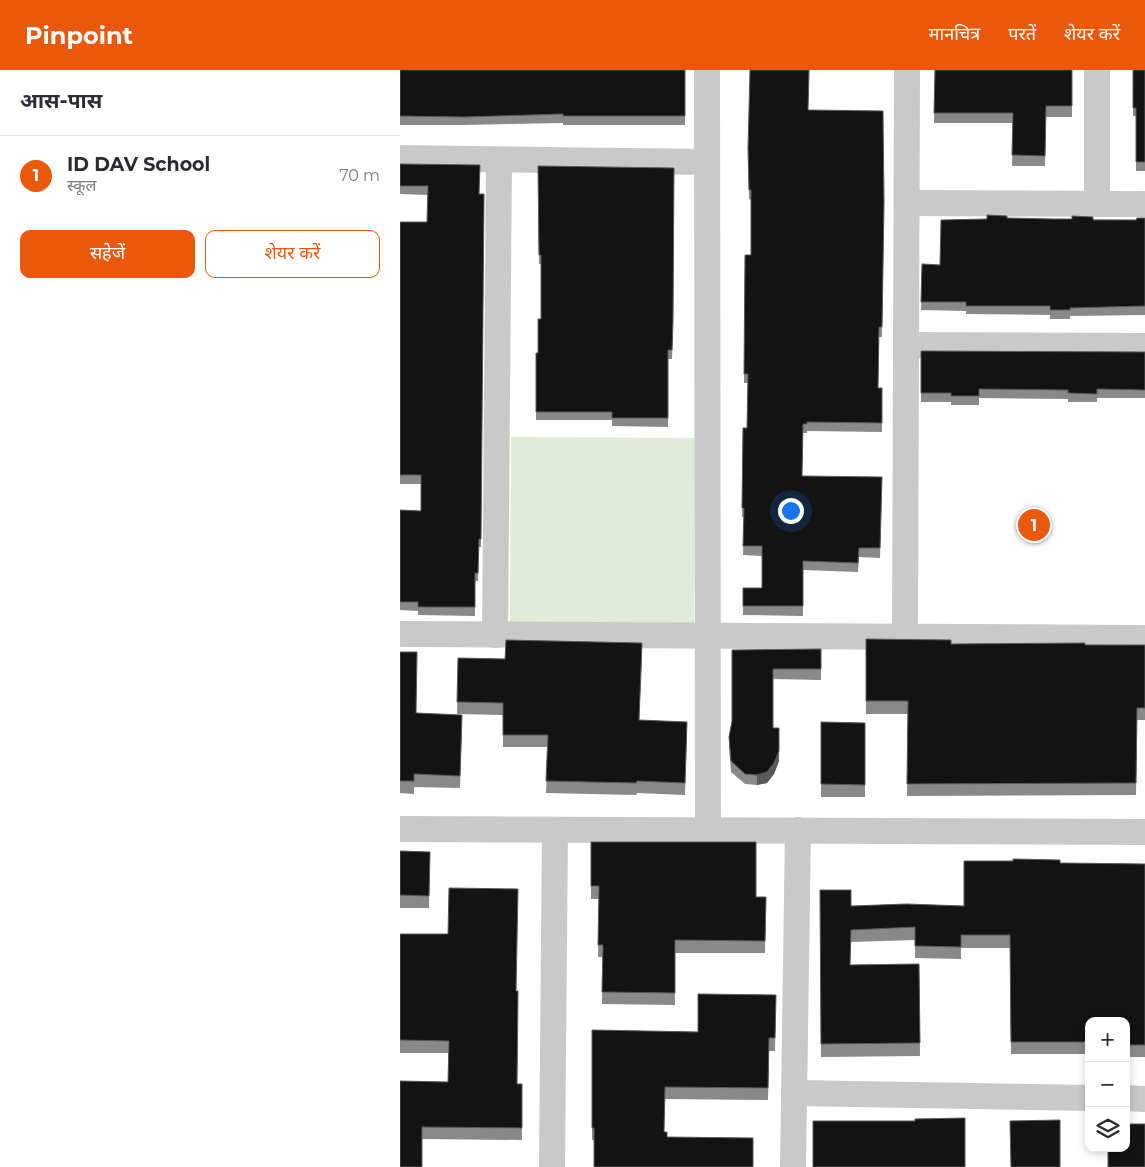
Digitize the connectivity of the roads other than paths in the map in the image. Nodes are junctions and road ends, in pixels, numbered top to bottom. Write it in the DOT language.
graph roads {
  1 [pos="707,70"];
  2 [pos="907,70"];
  3 [pos="1097,70"];
  4 [pos="400,158"];
  5 [pos="499,160"];
  6 [pos="707,162"];
  7 [pos="907,203"];
  8 [pos="1097,204"];
  9 [pos="1145,204"];
  10 [pos="906,345"];
  11 [pos="1145,346"];
  12 [pos="400,634"];
  13 [pos="496,635"];
  14 [pos="708,636"];
  15 [pos="904,637"];
  16 [pos="1145,638"];
  17 [pos="400,829"];
  18 [pos="555,830"];
  19 [pos="708,830"];
  20 [pos="798,830"];
  21 [pos="1145,832"];
  22 [pos="794,1093"];
  23 [pos="1085,1098"];
  24 [pos="1130,1098"];
  25 [pos="1145,1099"];
  26 [pos="552,1167"];
  27 [pos="793,1167"];
  1 -- 6 [label="street"];
  2 -- 7 [label="street"];
  3 -- 8 [label="street"];
  4 -- 5 [label="street"];
  5 -- 6 [label="street"];
  5 -- 13 [label="street"];
  6 -- 14 [label="street"];
  7 -- 8 [label="street"];
  7 -- 10 [label="street"];
  8 -- 9 [label="street"];
  10 -- 11 [label="street"];
  10 -- 15 [label="street"];
  12 -- 13 [label="street"];
  13 -- 14 [label="street"];
  14 -- 15 [label="street"];
  14 -- 19 [label="street"];
  15 -- 16 [label="street"];
  17 -- 18 [label="street"];
  18 -- 19 [label="street"];
  18 -- 26 [label="street"];
  19 -- 20 [label="street"];
  20 -- 21 [label="street"];
  20 -- 22 [label="street"];
  22 -- 23 [label="street"];
  22 -- 27 [label="street"];
  24 -- 25 [label="street"];
}
